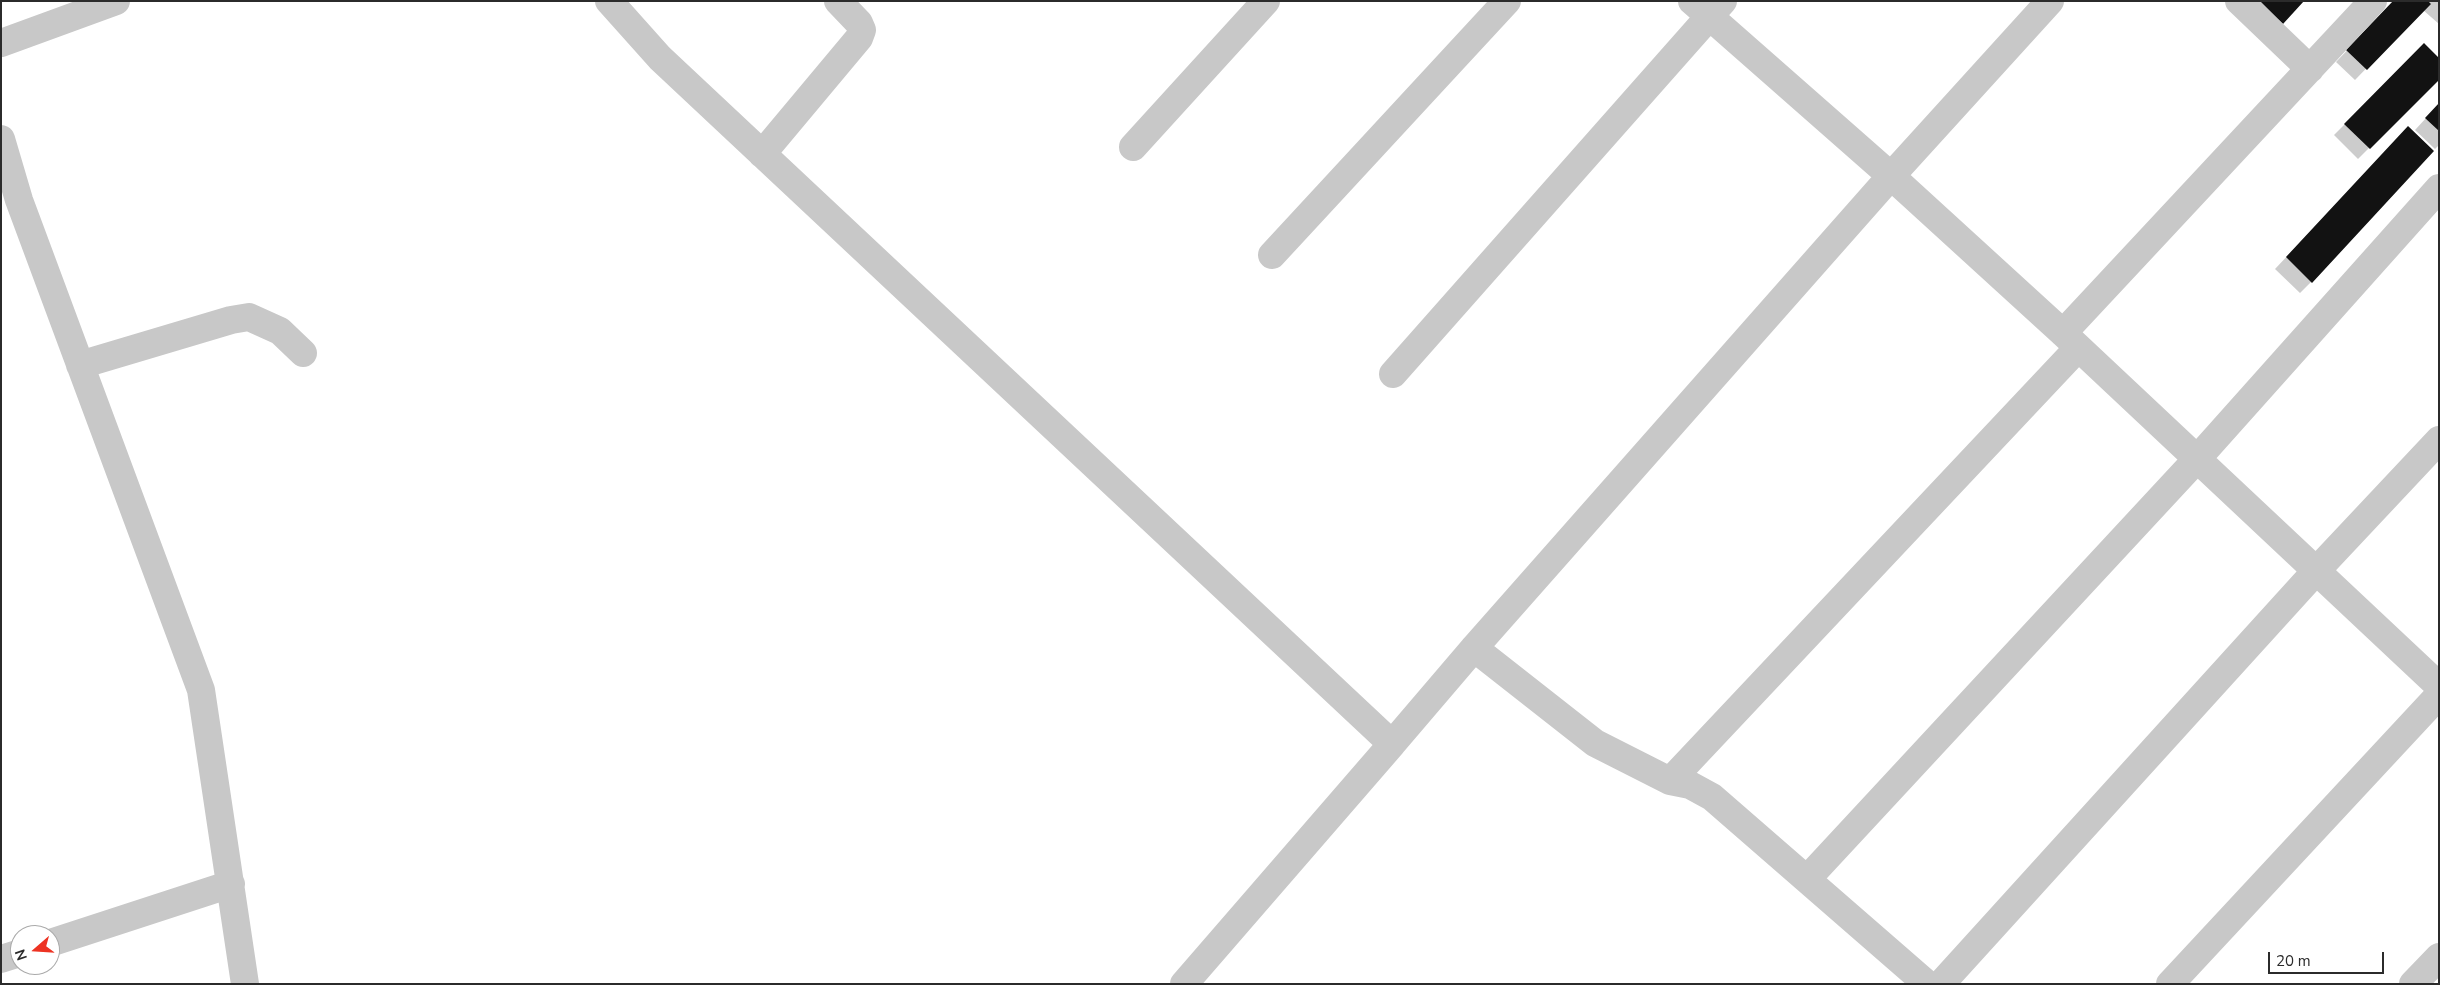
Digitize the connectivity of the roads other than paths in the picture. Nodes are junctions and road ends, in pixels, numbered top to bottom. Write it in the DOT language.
graph roads {
  1 [pos="116,1"];
  2 [pos="610,1"];
  3 [pos="838,1"];
  4 [pos="1266,1"];
  5 [pos="1507,1"];
  6 [pos="2050,1"];
  7 [pos="2239,1"];
  8 [pos="2373,1"];
  9 [pos="1708,6"];
  10 [pos="1,43"];
  11 [pos="2310,69"];
  12 [pos="1,139"];
  13 [pos="1133,147"];
  14 [pos="762,154"];
  15 [pos="1891,176"];
  16 [pos="2439,188"];
  17 [pos="1272,255"];
  18 [pos="2070,341"];
  19 [pos="303,353"];
  20 [pos="80,365"];
  21 [pos="1393,374"];
  22 [pos="2439,440"];
  23 [pos="2197,459"];
  24 [pos="2316,571"];
  25 [pos="1474,648"];
  26 [pos="2439,686"];
  27 [pos="2439,696"];
  28 [pos="1392,744"];
  29 [pos="1670,781"];
  30 [pos="1808,878"];
  31 [pos="231,884"];
  32 [pos="60,940"];
  33 [pos="2439,957"];
  34 [pos="245,984"];
  35 [pos="1184,984"];
  36 [pos="1927,984"];
  37 [pos="1941,984"];
  38 [pos="2170,984"];
  39 [pos="2413,984"];
  1 -- 10 [label="street"];
  2 -- 14 [label="street"];
  3 -- 14 [label="street"];
  4 -- 13 [label="street"];
  5 -- 17 [label="street"];
  6 -- 15 [label="street"];
  7 -- 11 [label="street"];
  8 -- 11 [label="street"];
  9 -- 15 [label="street"];
  9 -- 21 [label="street"];
  11 -- 18 [label="street"];
  12 -- 20 [label="street"];
  14 -- 28 [label="street"];
  15 -- 18 [label="street"];
  15 -- 25 [label="street"];
  16 -- 23 [label="street"];
  18 -- 23 [label="street"];
  18 -- 29 [label="street"];
  19 -- 20 [label="street"];
  20 -- 31 [label="street"];
  22 -- 24 [label="street"];
  23 -- 24 [label="street"];
  23 -- 30 [label="street"];
  24 -- 26 [label="street"];
  24 -- 37 [label="street"];
  25 -- 28 [label="street"];
  25 -- 29 [label="street"];
  27 -- 38 [label="street"];
  28 -- 35 [label="street"];
  29 -- 30 [label="street"];
  30 -- 36 [label="street"];
  31 -- 32 [label="street"];
  31 -- 34 [label="street"];
  33 -- 39 [label="street"];
}
